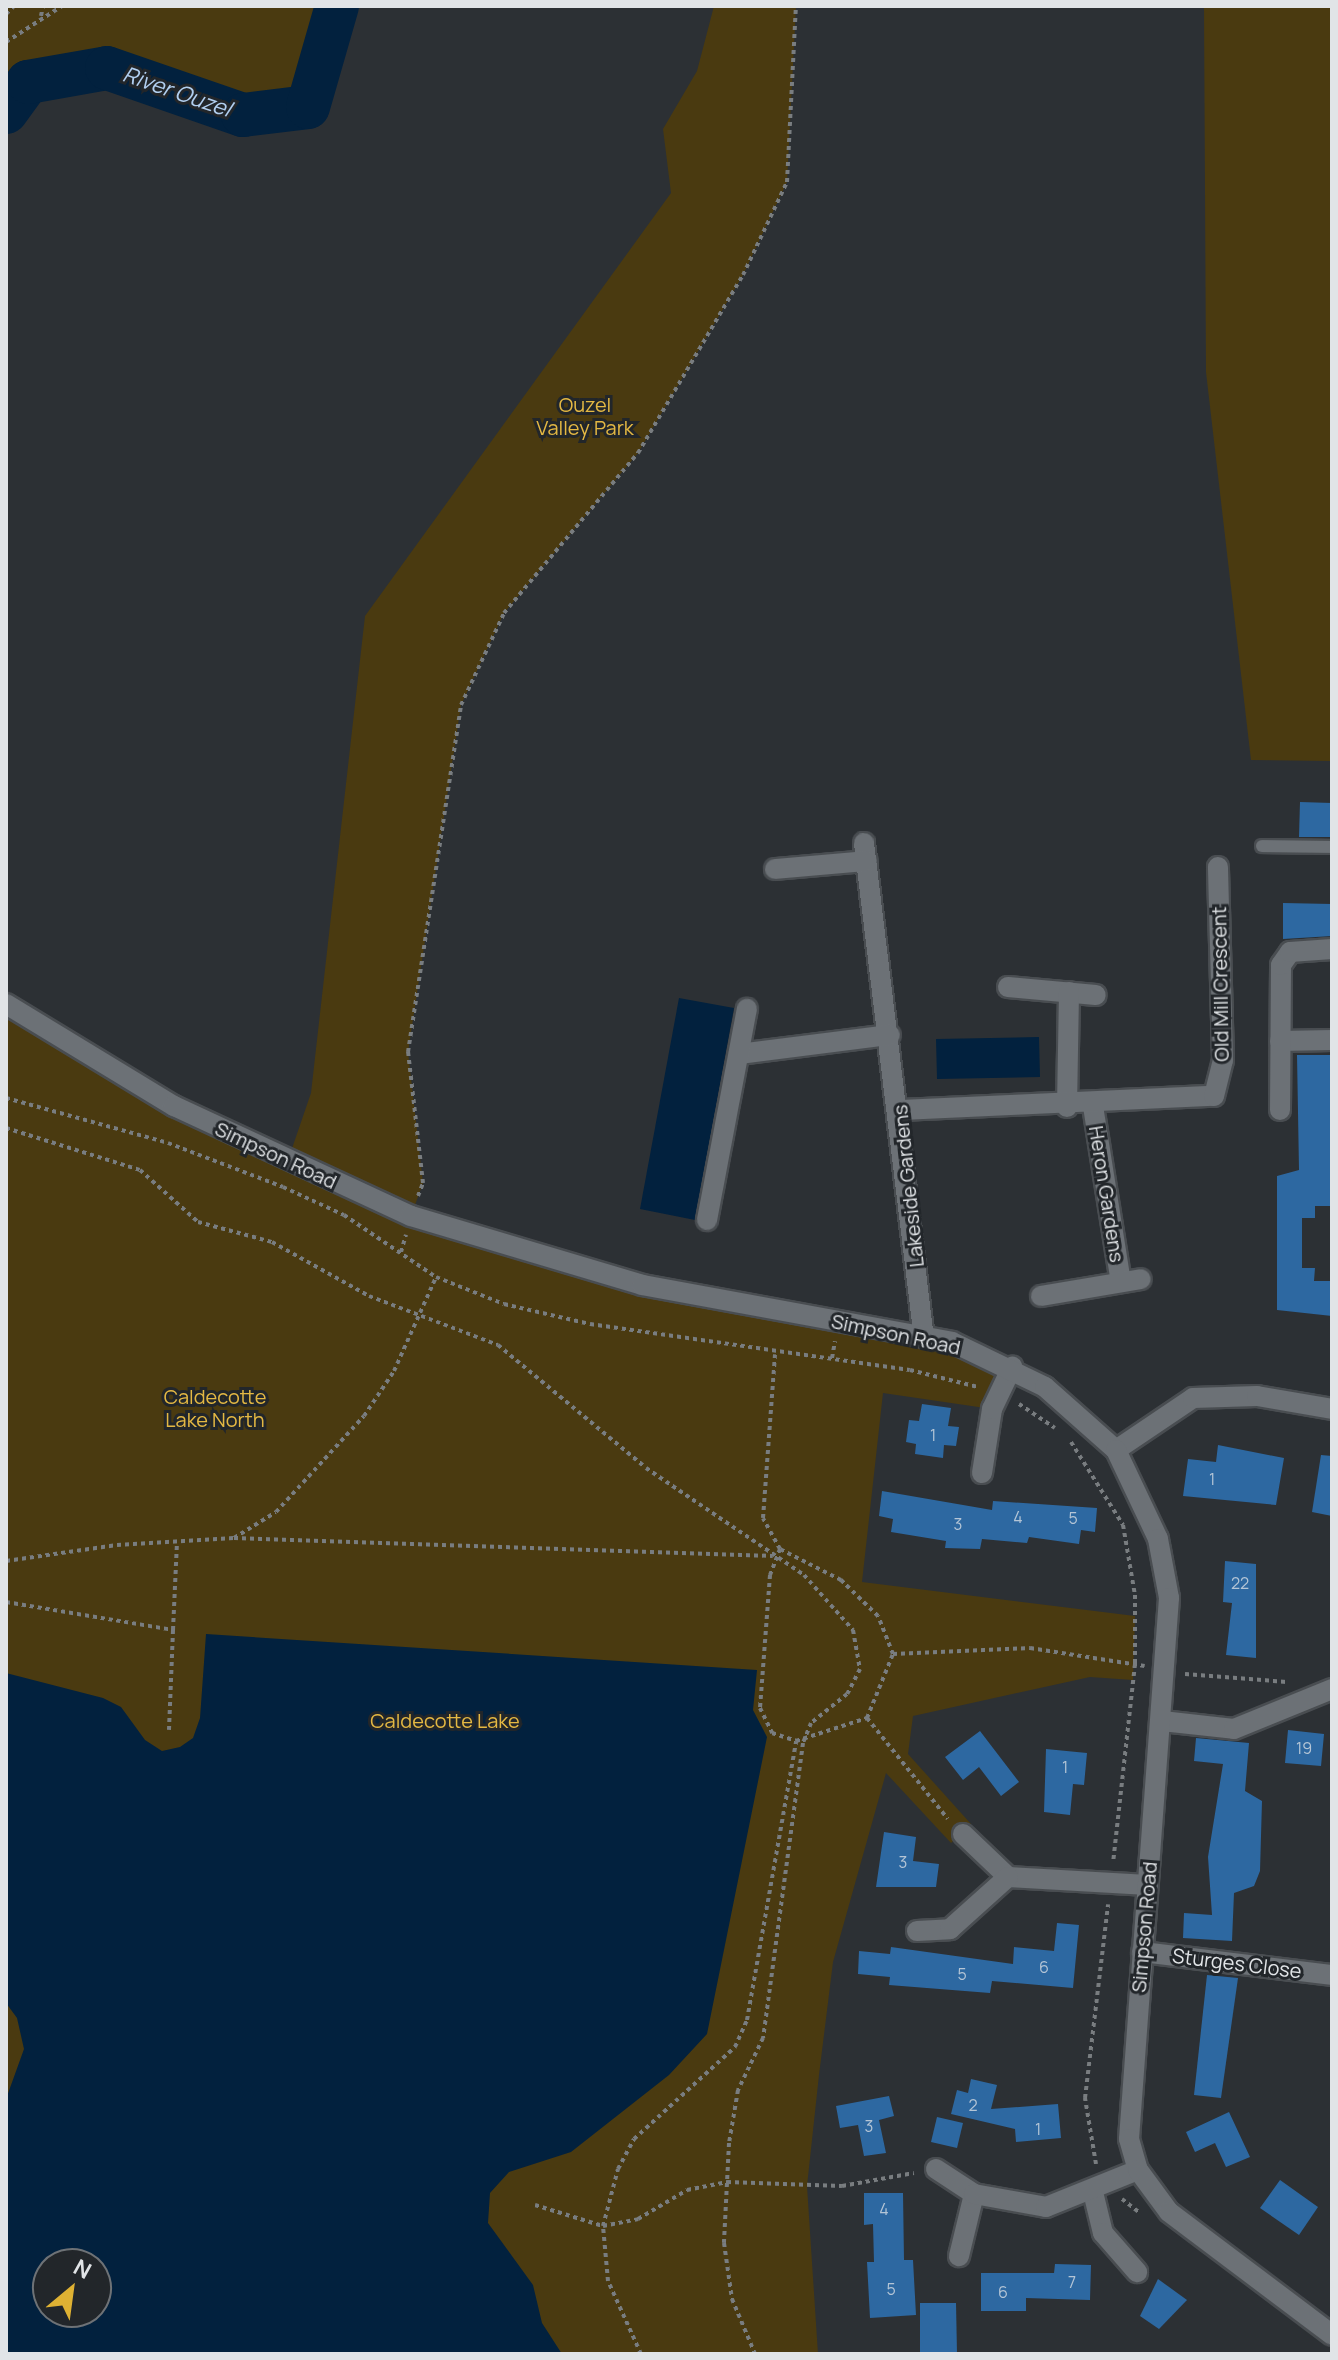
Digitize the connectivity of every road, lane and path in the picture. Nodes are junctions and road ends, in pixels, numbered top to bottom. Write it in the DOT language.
graph roads {
  1 [pos="14,6"];
  2 [pos="43,6"];
  3 [pos="62,6"];
  4 [pos="796,6"];
  5 [pos="6,14"];
  6 [pos="41,16"];
  7 [pos="6,42"];
  8 [pos="1262,846"];
  9 [pos="1332,847"];
  10 [pos="1218,867"];
  11 [pos="775,869"];
  12 [pos="1332,949"];
  13 [pos="1008,987"];
  14 [pos="1069,992"];
  15 [pos="1096,995"];
  16 [pos="6,1004"];
  17 [pos="747,1009"];
  18 [pos="890,1035"];
  19 [pos="1332,1040"];
  20 [pos="1280,1041"];
  21 [pos="739,1054"];
  22 [pos="6,1098"];
  23 [pos="1093,1106"];
  24 [pos="1067,1107"];
  25 [pos="900,1110"];
  26 [pos="1280,1110"];
  27 [pos="6,1128"];
  28 [pos="411,1216"];
  29 [pos="707,1220"];
  30 [pos="401,1252"];
  31 [pos="436,1277"];
  32 [pos="1041,1296"];
  33 [pos="419,1316"];
  34 [pos="924,1337"];
  35 [pos="775,1354"];
  36 [pos="1012,1367"];
  37 [pos="999,1393"];
  38 [pos="1332,1409"];
  39 [pos="1116,1450"];
  40 [pos="982,1473"];
  41 [pos="234,1538"];
  42 [pos="177,1542"];
  43 [pos="780,1549"];
  44 [pos="775,1556"];
  45 [pos="6,1561"];
  46 [pos="6,1602"];
  47 [pos="173,1630"];
  48 [pos="893,1654"];
  49 [pos="1135,1664"];
  50 [pos="1166,1672"];
  51 [pos="1332,1689"];
  52 [pos="1308,1694"];
  53 [pos="867,1718"];
  54 [pos="1162,1721"];
  55 [pos="169,1730"];
  56 [pos="796,1741"];
  57 [pos="803,1743"];
  58 [pos="963,1834"];
  59 [pos="1008,1877"];
  60 [pos="1110,1884"];
  61 [pos="1148,1885"];
  62 [pos="917,1931"];
  63 [pos="1142,1952"];
  64 [pos="1332,1975"];
  65 [pos="936,2169"];
  66 [pos="1138,2170"];
  67 [pos="727,2182"];
  68 [pos="1099,2188"];
  69 [pos="974,2194"];
  70 [pos="535,2205"];
  71 [pos="1152,2222"];
  72 [pos="603,2226"];
  73 [pos="959,2256"];
  74 [pos="1137,2272"];
  75 [pos="1332,2335"];
  76 [pos="641,2354"];
  77 [pos="755,2354"];
  1 -- 5 [label="path"];
  2 -- 6 [label="path"];
  3 -- 6 [label="path"];
  4 -- 28 [label="path"];
  6 -- 7 [label="path"];
  8 -- 9 [label="lane"];
  10 -- 23 [label="street, Old Mill Crescent"];
  11 -- 18 [label="street, Lakeside Gardens"];
  12 -- 20 [label="street"];
  13 -- 14 [label="street"];
  14 -- 15 [label="street"];
  14 -- 24 [label="street"];
  16 -- 28 [label="street, Simpson Road"];
  17 -- 21 [label="street"];
  18 -- 21 [label="street"];
  18 -- 25 [label="street, Lakeside Gardens"];
  19 -- 20 [label="street"];
  20 -- 26 [label="street"];
  21 -- 29 [label="street"];
  22 -- 30 [label="path"];
  23 -- 24 [label="street, Old Mill Crescent"];
  23 -- 32 [label="street, Heron Gardens"];
  24 -- 25 [label="street, Old Mill Crescent"];
  25 -- 34 [label="street, Lakeside Gardens"];
  27 -- 33 [label="path"];
  28 -- 30 [label="path"];
  28 -- 34 [label="street, Simpson Road"];
  30 -- 31 [label="path"];
  31 -- 33 [label="path"];
  31 -- 35 [label="path"];
  33 -- 41 [label="path"];
  33 -- 44 [label="path"];
  34 -- 36 [label="street, Simpson Road"];
  35 -- 37 [label="path"];
  35 -- 43 [label="path"];
  36 -- 37 [label="street"];
  36 -- 39 [label="street, Simpson Road"];
  37 -- 40 [label="street"];
  37 -- 49 [label="path"];
  38 -- 39 [label="street"];
  39 -- 50 [label="street, Simpson Road"];
  41 -- 42 [label="path"];
  41 -- 44 [label="path"];
  42 -- 45 [label="path"];
  42 -- 47 [label="path"];
  43 -- 44 [label="path"];
  43 -- 48 [label="path"];
  44 -- 56 [label="path"];
  44 -- 57 [label="path"];
  46 -- 47 [label="path"];
  47 -- 55 [label="path"];
  48 -- 49 [label="path"];
  48 -- 53 [label="path"];
  49 -- 50 [label="path"];
  49 -- 60 [label="path"];
  50 -- 52 [label="path"];
  50 -- 54 [label="street, Simpson Road"];
  51 -- 52 [label="street"];
  52 -- 54 [label="street"];
  53 -- 57 [label="path"];
  53 -- 58 [label="path"];
  54 -- 61 [label="street, Simpson Road"];
  56 -- 57 [label="path"];
  56 -- 72 [label="path"];
  57 -- 67 [label="path"];
  58 -- 59 [label="street"];
  59 -- 60 [label="street"];
  59 -- 62 [label="street"];
  60 -- 61 [label="street"];
  60 -- 68 [label="path"];
  61 -- 63 [label="street, Simpson Road"];
  63 -- 64 [label="street, Sturges Close"];
  63 -- 66 [label="street, Simpson Road"];
  65 -- 67 [label="path"];
  65 -- 69 [label="street"];
  66 -- 68 [label="street"];
  66 -- 75 [label="street, Simpson Road"];
  67 -- 72 [label="path"];
  67 -- 77 [label="path"];
  68 -- 69 [label="street"];
  68 -- 71 [label="path"];
  68 -- 74 [label="street"];
  69 -- 73 [label="street"];
  70 -- 72 [label="path"];
  72 -- 76 [label="path"];
}
